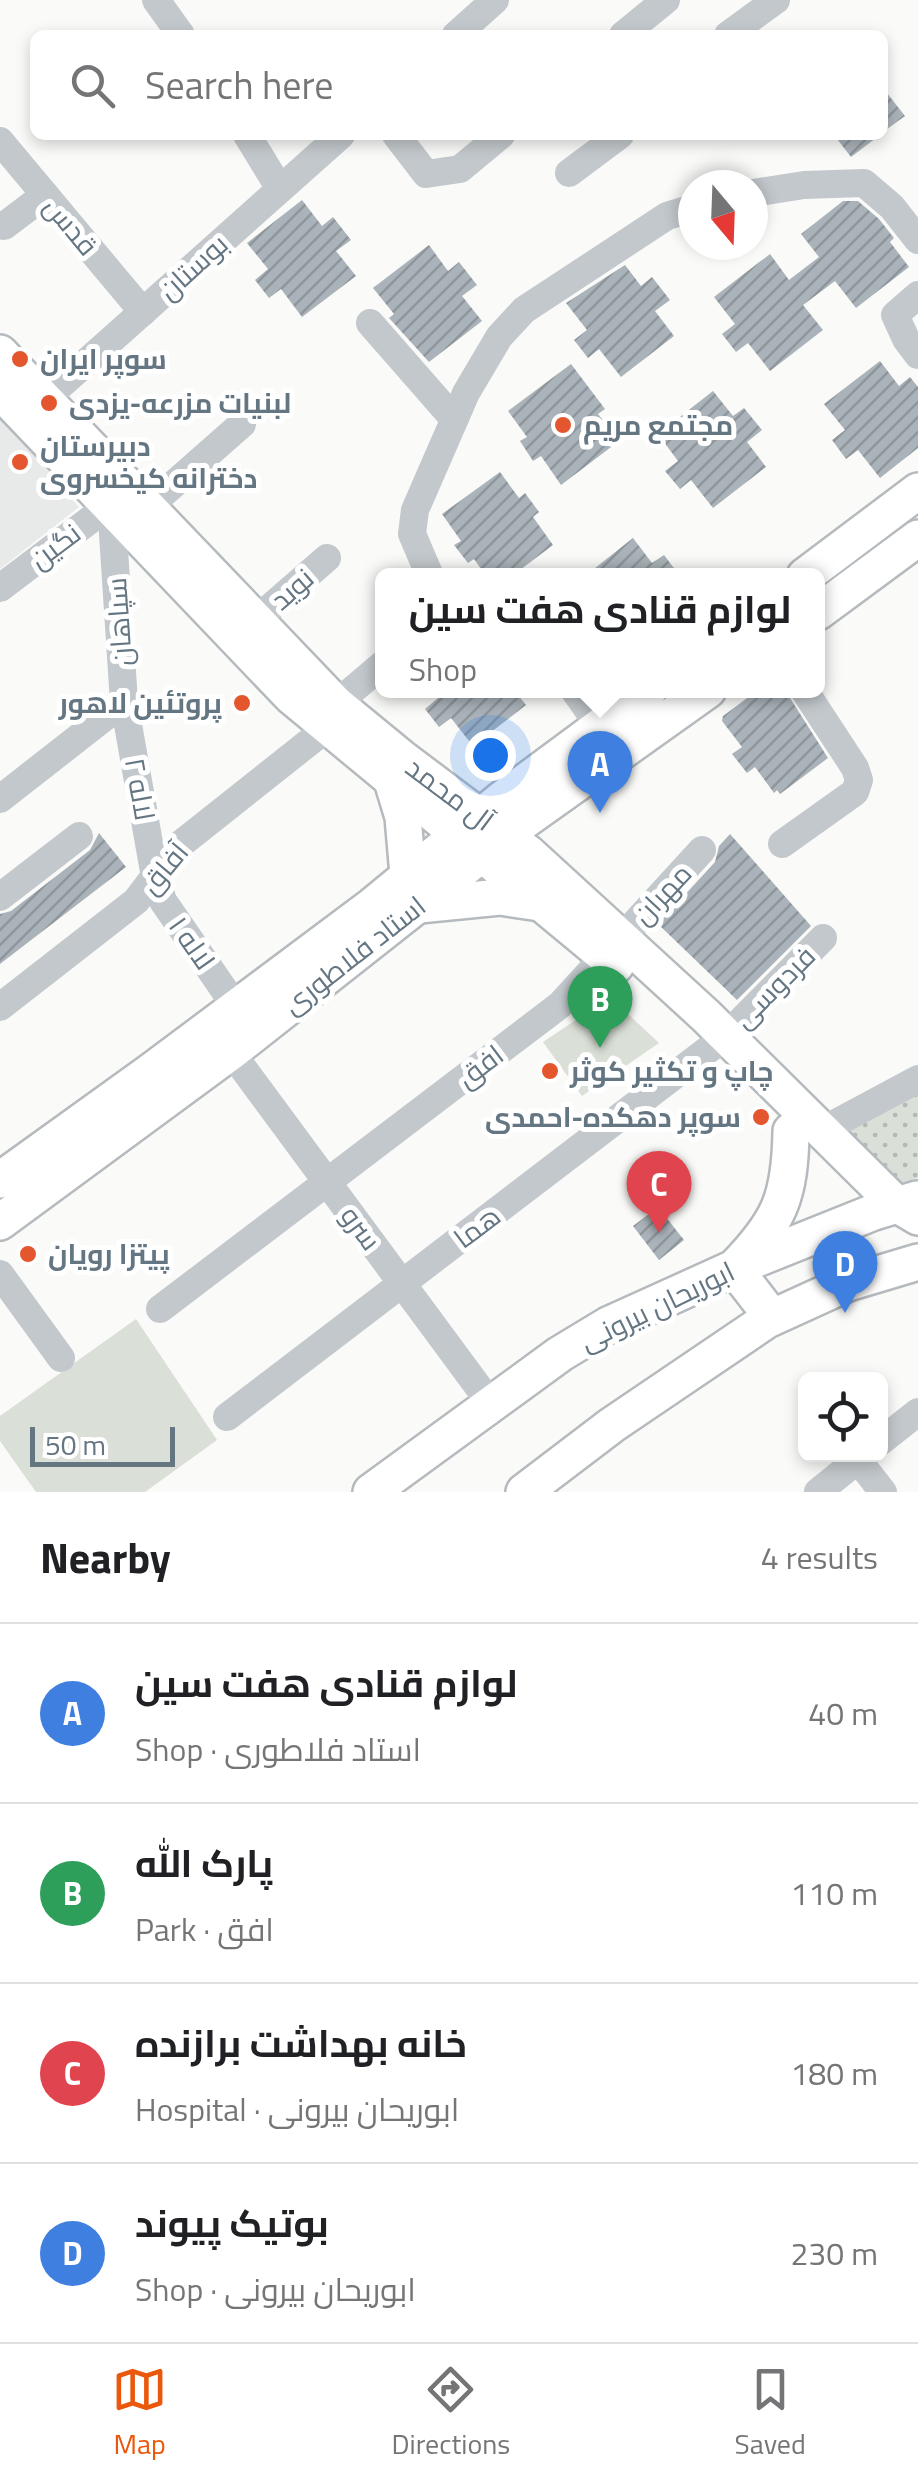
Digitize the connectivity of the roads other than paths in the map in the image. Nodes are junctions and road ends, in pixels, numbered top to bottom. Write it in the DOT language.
graph roads {
  1 [pos="156,0"];
  2 [pos="495,0"];
  3 [pos="666,0"];
  4 [pos="776,0"];
  5 [pos="177,30"];
  6 [pos="462,30"];
  7 [pos="629,30"];
  8 [pos="735,30"];
  9 [pos="249,140"];
  10 [pos="335,140"];
  11 [pos="400,140"];
  12 [pos="495,140"];
  13 [pos="608,140"];
  14 [pos="0,141"];
  15 [pos="570,173"];
  16 [pos="280,188"];
  17 [pos="768,190"];
  18 [pos="45,194"];
  19 [pos="678,213"];
  20 [pos="4,226"];
  21 [pos="918,240"];
  22 [pos="918,294"];
  23 [pos="143,312"];
  24 [pos="370,323"];
  25 [pos="912,347"];
  26 [pos="0,353"];
  27 [pos="0,391"];
  28 [pos="46,399"];
  29 [pos="454,419"];
  30 [pos="242,424"];
  31 [pos="918,490"];
  32 [pos="111,504"];
  33 [pos="149,506"];
  34 [pos="918,538"];
  35 [pos="327,558"];
  36 [pos="427,568"];
  37 [pos="816,568"];
  38 [pos="0,588"];
  39 [pos="825,607"];
  40 [pos="257,619"];
  41 [pos="375,672"];
  42 [pos="580,698"];
  43 [pos="638,698"];
  44 [pos="695,698"];
  45 [pos="809,698"];
  46 [pos="124,702"];
  47 [pos="332,716"];
  48 [pos="600,727"];
  49 [pos="433,782"];
  50 [pos="393,784"];
  51 [pos="545,787"];
  52 [pos="0,799"];
  53 [pos="79,836"];
  54 [pos="481,836"];
  55 [pos="782,844"];
  56 [pos="702,850"];
  57 [pos="155,877"];
  58 [pos="413,890"];
  59 [pos="551,893"];
  60 [pos="0,897"];
  61 [pos="823,938"];
  62 [pos="613,946"];
  63 [pos="0,1006"];
  64 [pos="236,1006"];
  65 [pos="717,1043"];
  66 [pos="231,1052"];
  67 [pos="918,1079"];
  68 [pos="806,1131"];
  69 [pos="0,1180"];
  70 [pos="327,1183"];
  71 [pos="902,1208"];
  72 [pos="0,1222"];
  73 [pos="918,1241"];
  74 [pos="918,1262"];
  75 [pos="734,1268"];
  76 [pos="0,1274"];
  77 [pos="848,1282"];
  78 [pos="402,1284"];
  79 [pos="918,1286"];
  80 [pos="160,1308"];
  81 [pos="772,1317"];
  82 [pos="61,1358"];
  83 [pos="491,1404"];
  84 [pos="918,1412"];
  85 [pos="227,1417"];
  86 [pos="888,1436"];
  87 [pos="856,1462"];
  88 [pos="865,1462"];
  89 [pos="371,1492"];
  90 [pos="524,1492"];
  91 [pos="818,1492"];
  92 [pos="883,1492"];
  1 -- 5 [label="street"];
  2 -- 6 [label="street"];
  3 -- 7 [label="street"];
  4 -- 8 [label="street"];
  9 -- 16 [label="street"];
  10 -- 16 [label="street, بوستان"];
  11 -- 12 [label="street"];
  13 -- 15 [label="street"];
  14 -- 18 [label="street, قدس"];
  16 -- 23 [label="street, بوستان"];
  17 -- 21 [label="street"];
  18 -- 20 [label="street"];
  18 -- 23 [label="street, قدس"];
  19 -- 29 [label="street"];
  22 -- 25 [label="street"];
  23 -- 28 [label="street, بوستان"];
  24 -- 29 [label="street"];
  26 -- 28 [label="main road, آل محمد"];
  27 -- 32 [label="main road, آل محمد"];
  28 -- 33 [label="main road, آل محمد"];
  29 -- 36 [label="street"];
  30 -- 33 [label="street"];
  31 -- 37 [label="main road"];
  32 -- 38 [label="street, نگین"];
  32 -- 46 [label="street, سپاهان"];
  32 -- 47 [label="main road, آل محمد"];
  33 -- 40 [label="main road, آل محمد"];
  34 -- 39 [label="main road"];
  35 -- 40 [label="street, نوید"];
  40 -- 47 [label="main road, آل محمد"];
  41 -- 47 [label="street, آفاق"];
  42 -- 48 [label="street"];
  43 -- 48 [label="main road, استاد فلاطوری"];
  44 -- 51 [label="main road, استاد فلاطوری"];
  45 -- 55 [label="street"];
  46 -- 52 [label="street, سپاهان"];
  46 -- 57 [label="street, لاله ۲"];
  47 -- 49 [label="main road, آل محمد"];
  47 -- 50 [label="main road, آل محمد"];
  47 -- 57 [label="street, آفاق"];
  48 -- 51 [label="main road, استاد فلاطوری"];
  49 -- 51 [label="main road"];
  49 -- 54 [label="main road, آل محمد"];
  50 -- 54 [label="main road, آل محمد"];
  50 -- 58 [label="main road"];
  51 -- 54 [label="main road, استاد فلاطوری"];
  51 -- 59 [label="main road"];
  53 -- 60 [label="street"];
  54 -- 58 [label="main road, استاد فلاطوری"];
  54 -- 59 [label="main road, آل محمد"];
  56 -- 62 [label="street, مهران"];
  57 -- 63 [label="street, آفاق"];
  57 -- 64 [label="street, لاله ۱"];
  58 -- 59 [label="main road"];
  58 -- 64 [label="main road, استاد فلاطوری"];
  58 -- 66 [label="main road, استاد فلاطوری"];
  59 -- 62 [label="main road, آل محمد"];
  61 -- 65 [label="street, فردوسی"];
  62 -- 65 [label="main road, آل محمد"];
  62 -- 70 [label="street, افق"];
  64 -- 69 [label="main road, استاد فلاطوری"];
  65 -- 68 [label="main road, آل محمد"];
  65 -- 78 [label="street, هما"];
  66 -- 70 [label="street, سرو"];
  66 -- 72 [label="main road, استاد فلاطوری"];
  67 -- 68 [label="street"];
  68 -- 71 [label="main road, آل محمد"];
  68 -- 75 [label="main road"];
  70 -- 78 [label="street, سرو"];
  70 -- 80 [label="street, افق"];
  71 -- 73 [label="main road, آل محمد"];
  71 -- 75 [label="main road, ابوریحان بیرونی"];
  74 -- 77 [label="main road"];
  75 -- 81 [label="main road"];
  75 -- 83 [label="main road, ابوریحان بیرونی"];
  76 -- 82 [label="street"];
  77 -- 79 [label="main road"];
  77 -- 81 [label="main road"];
  78 -- 83 [label="street, سرو"];
  78 -- 85 [label="street, هما"];
  81 -- 90 [label="main road"];
  83 -- 89 [label="main road, ابوریحان بیرونی"];
  84 -- 86 [label="street"];
  87 -- 91 [label="street"];
  88 -- 92 [label="street"];
}
